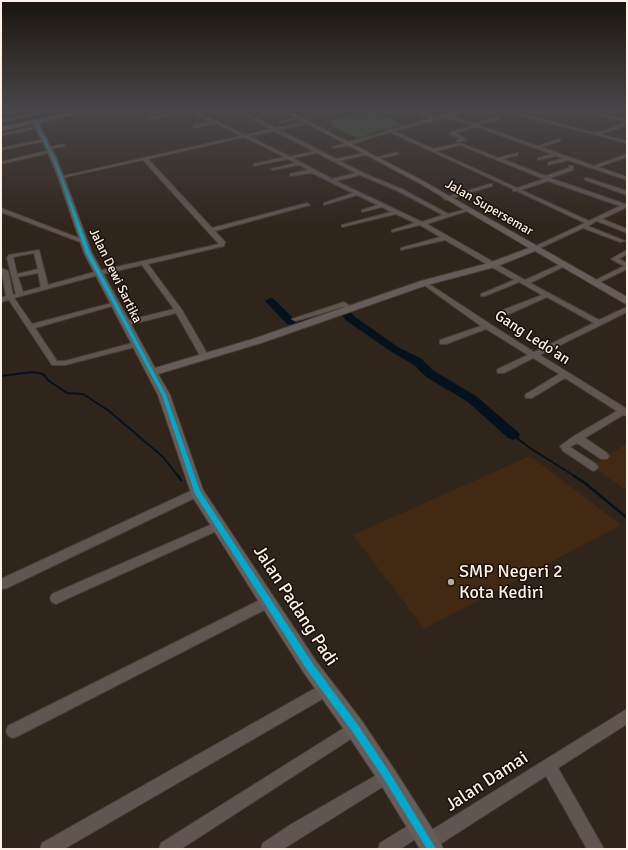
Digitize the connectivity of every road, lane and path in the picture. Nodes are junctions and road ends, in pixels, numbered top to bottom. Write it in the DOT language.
graph roads {
  1 [pos="25,149"];
  2 [pos="43,149"];
  3 [pos="49,149"];
  4 [pos="190,149"];
  5 [pos="270,149"];
  6 [pos="314,149"];
  7 [pos="360,149"];
  8 [pos="431,149"];
  9 [pos="439,149"];
  10 [pos="473,149"];
  11 [pos="542,149"];
  12 [pos="434,150"];
  13 [pos="319,151"];
  14 [pos="367,153"];
  15 [pos="397,153"];
  16 [pos="516,154"];
  17 [pos="557,154"];
  18 [pos="2,156"];
  19 [pos="31,156"];
  20 [pos="585,156"];
  21 [pos="627,156"];
  22 [pos="288,158"];
  23 [pos="377,158"];
  24 [pos="568,158"];
  25 [pos="146,159"];
  26 [pos="498,159"];
  27 [pos="540,159"];
  28 [pos="336,160"];
  29 [pos="576,160"];
  30 [pos="10,161"];
  31 [pos="1,163"];
  32 [pos="299,164"];
  33 [pos="550,164"];
  34 [pos="256,165"];
  35 [pos="572,167"];
  36 [pos="595,167"];
  37 [pos="273,169"];
  38 [pos="313,171"];
  39 [pos="361,173"];
  40 [pos="292,176"];
  41 [pos="61,177"];
  42 [pos="547,178"];
  43 [pos="588,179"];
  44 [pos="627,179"];
  45 [pos="331,181"];
  46 [pos="490,185"];
  47 [pos="412,190"];
  48 [pos="515,190"];
  49 [pos="404,192"];
  50 [pos="358,193"];
  51 [pos="627,193"];
  52 [pos="478,194"];
  53 [pos="446,198"];
  54 [pos="454,202"];
  55 [pos="326,204"];
  56 [pos="307,205"];
  57 [pos="383,205"];
  58 [pos="626,206"];
  59 [pos="468,209"];
  60 [pos="1,210"];
  61 [pos="364,211"];
  62 [pos="396,212"];
  63 [pos="447,215"];
  64 [pos="597,219"];
  65 [pos="590,223"];
  66 [pos="421,224"];
  67 [pos="344,226"];
  68 [pos="583,226"];
  69 [pos="210,230"];
  70 [pos="394,231"];
  71 [pos="627,231"];
  72 [pos="444,238"];
  73 [pos="82,241"];
  74 [pos="622,241"];
  75 [pos="536,248"];
  76 [pos="403,249"];
  77 [pos="627,252"];
  78 [pos="144,263"];
  79 [pos="565,264"];
  80 [pos="492,265"];
  81 [pos="627,266"];
  82 [pos="1,270"];
  83 [pos="42,270"];
  84 [pos="98,273"];
  85 [pos="15,277"];
  86 [pos="3,280"];
  87 [pos="522,282"];
  88 [pos="596,282"];
  89 [pos="424,283"];
  90 [pos="45,288"];
  91 [pos="20,295"];
  92 [pos="482,295"];
  93 [pos="547,295"];
  94 [pos="10,298"];
  95 [pos="1,300"];
  96 [pos="627,301"];
  97 [pos="114,304"];
  98 [pos="627,309"];
  99 [pos="178,310"];
  100 [pos="350,310"];
  101 [pos="506,312"];
  102 [pos="296,319"];
  103 [pos="598,322"];
  104 [pos="125,324"];
  105 [pos="487,326"];
  106 [pos="31,327"];
  107 [pos="443,342"];
  108 [pos="136,344"];
  109 [pos="532,355"];
  110 [pos="205,357"];
  111 [pos="501,371"];
  112 [pos="152,372"];
  113 [pos="564,375"];
  114 [pos="529,396"];
  115 [pos="625,412"];
  116 [pos="577,438"];
  117 [pos="604,456"];
  118 [pos="592,467"];
  119 [pos="196,492"];
  120 [pos="217,526"];
  121 [pos="3,584"];
  122 [pos="56,598"];
  123 [pos="268,602"];
  124 [pos="326,690"];
  125 [pos="627,716"];
  126 [pos="355,728"];
  127 [pos="12,731"];
  128 [pos="546,767"];
  129 [pos="387,776"];
  130 [pos="419,827"];
  131 [pos="430,846"];
  132 [pos="48,849"];
  133 [pos="167,849"];
  134 [pos="269,849"];
  135 [pos="386,849"];
  136 [pos="596,849"];
  1 -- 18 [label="street"];
  2 -- 19 [label="street"];
  3 -- 41 [label="main road, Jalan Dewi Sartika"];
  4 -- 25 [label="street"];
  5 -- 22 [label="street"];
  6 -- 13 [label="street"];
  7 -- 14 [label="main road, Jalan Supersemar"];
  8 -- 12 [label="street"];
  9 -- 12 [label="street"];
  10 -- 26 [label="street"];
  11 -- 17 [label="street"];
  12 -- 48 [label="street"];
  13 -- 22 [label="street"];
  13 -- 28 [label="street"];
  14 -- 23 [label="main road, Jalan Supersemar"];
  14 -- 28 [label="street"];
  15 -- 23 [label="street"];
  16 -- 26 [label="street"];
  17 -- 24 [label="street"];
  17 -- 27 [label="street"];
  18 -- 19 [label="street"];
  18 -- 30 [label="street"];
  19 -- 30 [label="street"];
  20 -- 29 [label="street"];
  21 -- 36 [label="street"];
  22 -- 32 [label="street"];
  22 -- 34 [label="street"];
  23 -- 53 [label="main road, Jalan Supersemar"];
  24 -- 29 [label="street"];
  24 -- 33 [label="street"];
  25 -- 41 [label="street"];
  25 -- 69 [label="street"];
  26 -- 42 [label="street"];
  28 -- 39 [label="street"];
  29 -- 36 [label="street"];
  30 -- 31 [label="street"];
  32 -- 37 [label="street"];
  32 -- 38 [label="street"];
  35 -- 42 [label="street"];
  36 -- 44 [label="street"];
  38 -- 40 [label="street"];
  38 -- 45 [label="street"];
  39 -- 45 [label="street"];
  39 -- 49 [label="street"];
  41 -- 73 [label="main road, Jalan Dewi Sartika"];
  42 -- 48 [label="street"];
  42 -- 58 [label="street"];
  43 -- 51 [label="street"];
  45 -- 50 [label="street"];
  46 -- 53 [label="street"];
  47 -- 49 [label="street"];
  48 -- 65 [label="street"];
  49 -- 63 [label="street"];
  50 -- 55 [label="street"];
  50 -- 57 [label="street"];
  52 -- 54 [label="street"];
  53 -- 54 [label="main road, Jalan Supersemar"];
  54 -- 59 [label="main road, Jalan Supersemar"];
  56 -- 69 [label="street"];
  57 -- 61 [label="street"];
  57 -- 62 [label="street"];
  58 -- 64 [label="street"];
  59 -- 63 [label="street"];
  59 -- 75 [label="main road, Jalan Supersemar"];
  60 -- 73 [label="street"];
  62 -- 66 [label="street"];
  62 -- 67 [label="street"];
  63 -- 66 [label="street"];
  64 -- 65 [label="street"];
  64 -- 71 [label="street"];
  65 -- 68 [label="street"];
  66 -- 70 [label="street"];
  66 -- 72 [label="street"];
  68 -- 74 [label="street"];
  68 -- 75 [label="street"];
  69 -- 78 [label="street"];
  72 -- 76 [label="street"];
  72 -- 80 [label="street"];
  73 -- 84 [label="main road, Jalan Dewi Sartika"];
  75 -- 79 [label="main road, Jalan Supersemar"];
  75 -- 80 [label="main road"];
  77 -- 81 [label="street"];
  78 -- 84 [label="street"];
  78 -- 99 [label="street"];
  79 -- 87 [label="street"];
  79 -- 88 [label="main road, Jalan Supersemar"];
  80 -- 87 [label="street"];
  80 -- 89 [label="main road"];
  81 -- 88 [label="street"];
  82 -- 86 [label="street"];
  83 -- 85 [label="street"];
  83 -- 85 [label="street"];
  83 -- 90 [label="street"];
  84 -- 90 [label="street"];
  84 -- 97 [label="main road, Jalan Dewi Sartika"];
  85 -- 86 [label="street"];
  85 -- 91 [label="street"];
  86 -- 94 [label="street"];
  87 -- 92 [label="street"];
  87 -- 93 [label="street"];
  88 -- 96 [label="main road, Jalan Supersemar"];
  89 -- 100 [label="main road"];
  89 -- 105 [label="street, Gang Ledo'an"];
  90 -- 91 [label="street"];
  91 -- 94 [label="street"];
  93 -- 101 [label="street"];
  93 -- 103 [label="street"];
  94 -- 95 [label="street"];
  94 -- 106 [label="street"];
  97 -- 104 [label="main road, Jalan Dewi Sartika"];
  97 -- 106 [label="street"];
  98 -- 103 [label="street"];
  99 -- 104 [label="street"];
  99 -- 110 [label="street"];
  100 -- 102 [label="street"];
  100 -- 110 [label="main road"];
  103 -- 109 [label="street"];
  104 -- 108 [label="main road, Jalan Dewi Sartika"];
  105 -- 107 [label="street"];
  105 -- 109 [label="street, Gang Ledo'an"];
  106 -- 108 [label="street"];
  108 -- 112 [label="main road, Jalan Dewi Sartika"];
  109 -- 111 [label="street"];
  109 -- 113 [label="street, Gang Ledo'an"];
  110 -- 112 [label="main road"];
  112 -- 119 [label="main road, Jalan Padang Padi"];
  113 -- 114 [label="street"];
  113 -- 115 [label="street, Gang Ledo'an"];
  115 -- 116 [label="street"];
  116 -- 117 [label="street"];
  116 -- 118 [label="street"];
  119 -- 120 [label="main road, Jalan Padang Padi"];
  119 -- 121 [label="street"];
  120 -- 122 [label="street"];
  120 -- 123 [label="main road, Jalan Padang Padi"];
  123 -- 124 [label="main road, Jalan Padang Padi"];
  123 -- 127 [label="street"];
  124 -- 126 [label="main road, Jalan Padang Padi"];
  124 -- 132 [label="street"];
  125 -- 128 [label="street"];
  126 -- 129 [label="main road, Jalan Padang Padi"];
  126 -- 133 [label="street"];
  128 -- 131 [label="street, Jalan Damai"];
  128 -- 136 [label="street, Jalan Damai"];
  129 -- 130 [label="main road, Jalan Padang Padi"];
  129 -- 134 [label="street"];
  130 -- 131 [label="main road, Jalan Padang Padi"];
  130 -- 135 [label="street"];
}
